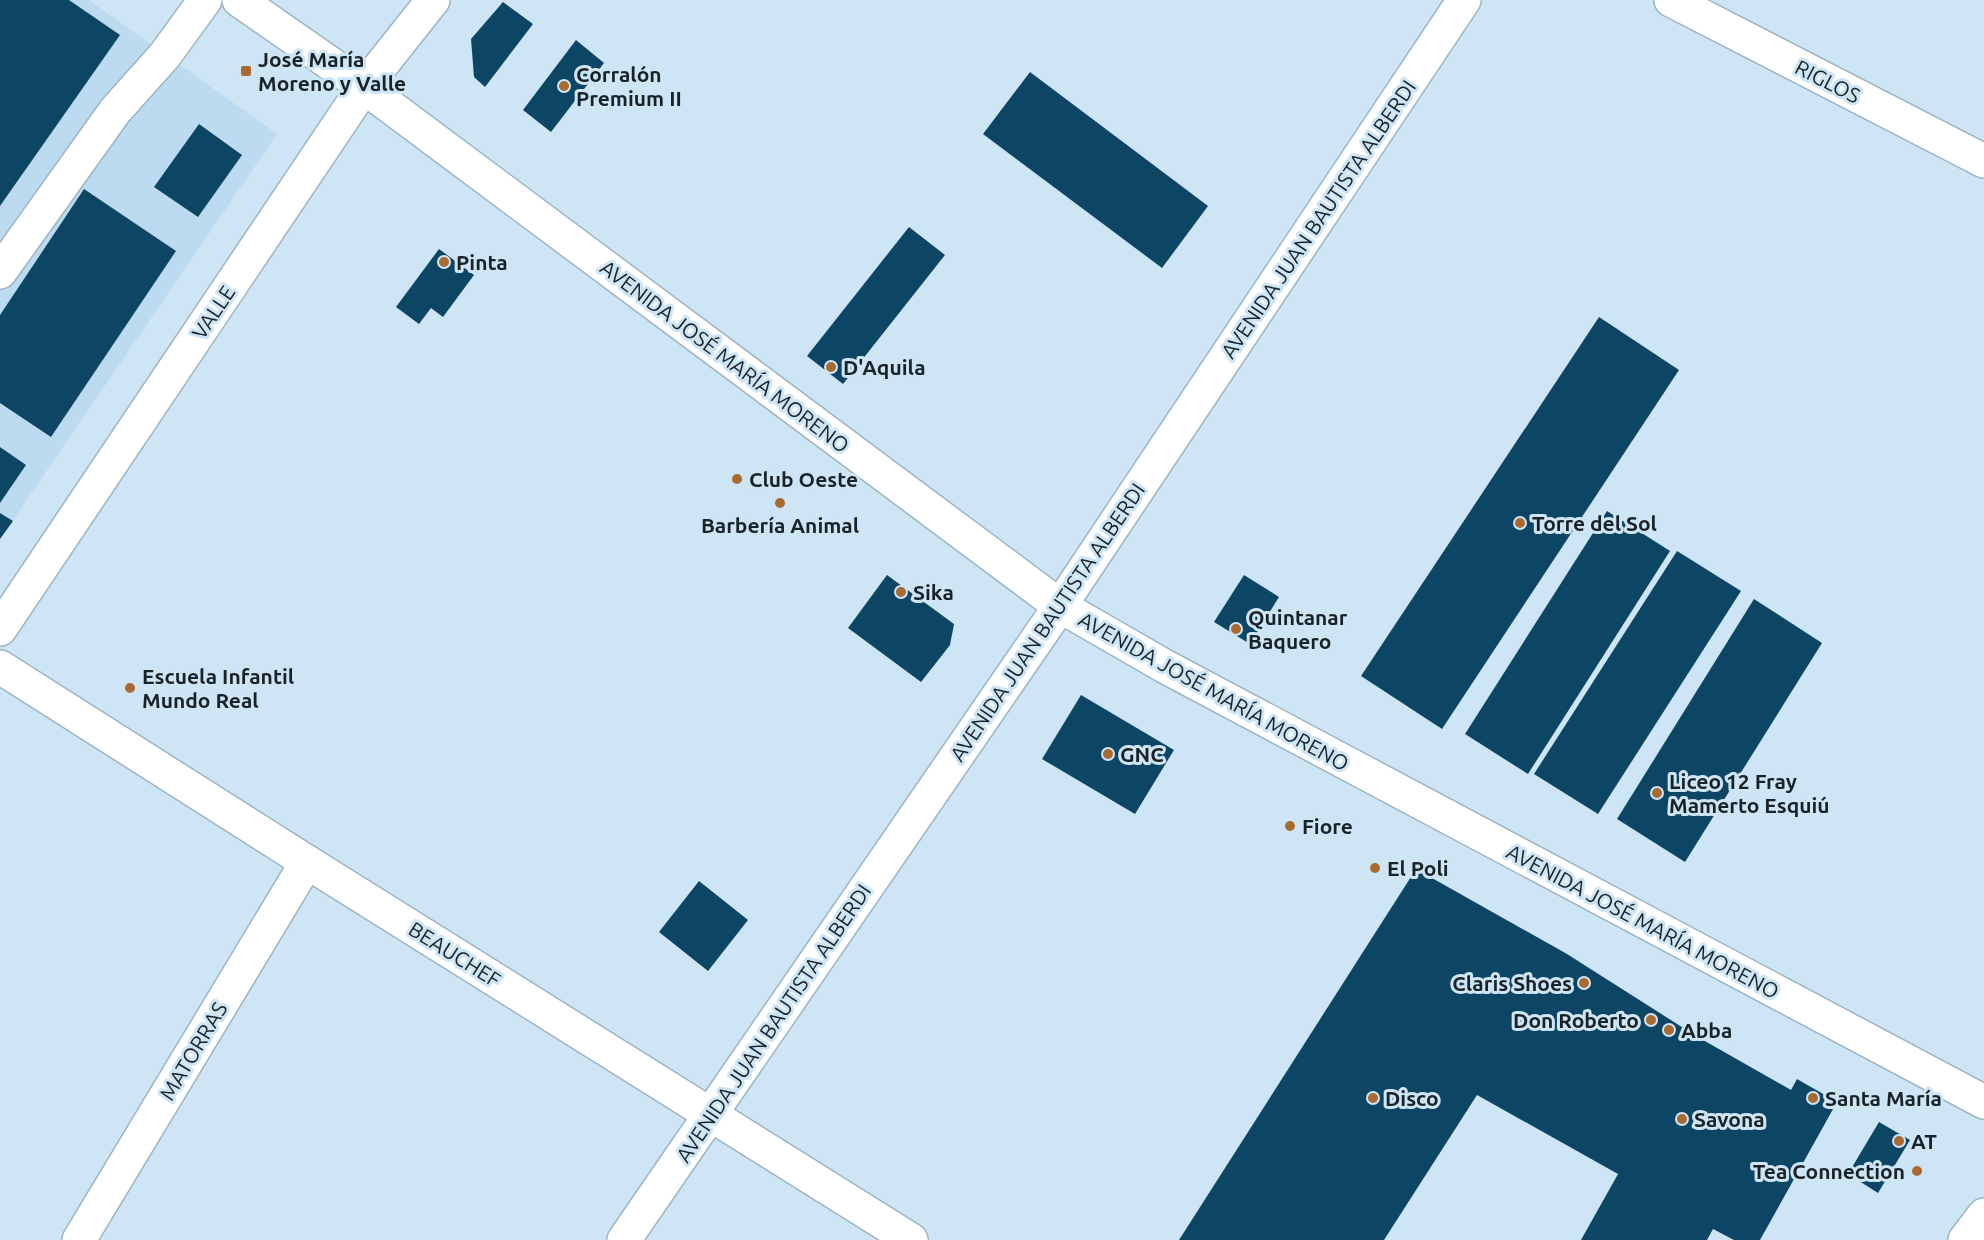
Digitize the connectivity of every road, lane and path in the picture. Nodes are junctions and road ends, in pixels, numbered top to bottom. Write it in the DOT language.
graph roads {
  1 [pos="205,0"];
  2 [pos="239,0"];
  3 [pos="433,0"];
  4 [pos="1464,0"];
  5 [pos="1671,0"];
  6 [pos="364,87"];
  7 [pos="1984,161"];
  8 [pos="0,272"];
  9 [pos="1060,606"];
  10 [pos="0,629"];
  11 [pos="0,667"];
  12 [pos="307,862"];
  13 [pos="1984,1102"];
  14 [pos="711,1113"];
  15 [pos="1984,1215"];
  16 [pos="79,1240"];
  17 [pos="624,1240"];
  18 [pos="910,1240"];
  19 [pos="1965,1240"];
  1 -- 8 [label="main road"];
  2 -- 6 [label="main road, AVENIDA JOSÉ MARÍA MORENO"];
  3 -- 6 [label="main road, VALLE"];
  4 -- 9 [label="main road, AVENIDA JUAN BAUTISTA ALBERDI"];
  5 -- 7 [label="main road, RIGLOS"];
  6 -- 9 [label="main road, AVENIDA JOSÉ MARÍA MORENO"];
  6 -- 10 [label="main road, VALLE"];
  9 -- 13 [label="main road, AVENIDA JOSÉ MARÍA MORENO"];
  9 -- 14 [label="main road, AVENIDA JUAN BAUTISTA ALBERDI"];
  11 -- 12 [label="main road, BEAUCHEF"];
  12 -- 14 [label="main road, BEAUCHEF"];
  12 -- 16 [label="main road, MATORRAS"];
  14 -- 17 [label="main road, AVENIDA JUAN BAUTISTA ALBERDI"];
  14 -- 18 [label="main road, BEAUCHEF"];
  15 -- 19 [label="main road"];
}
